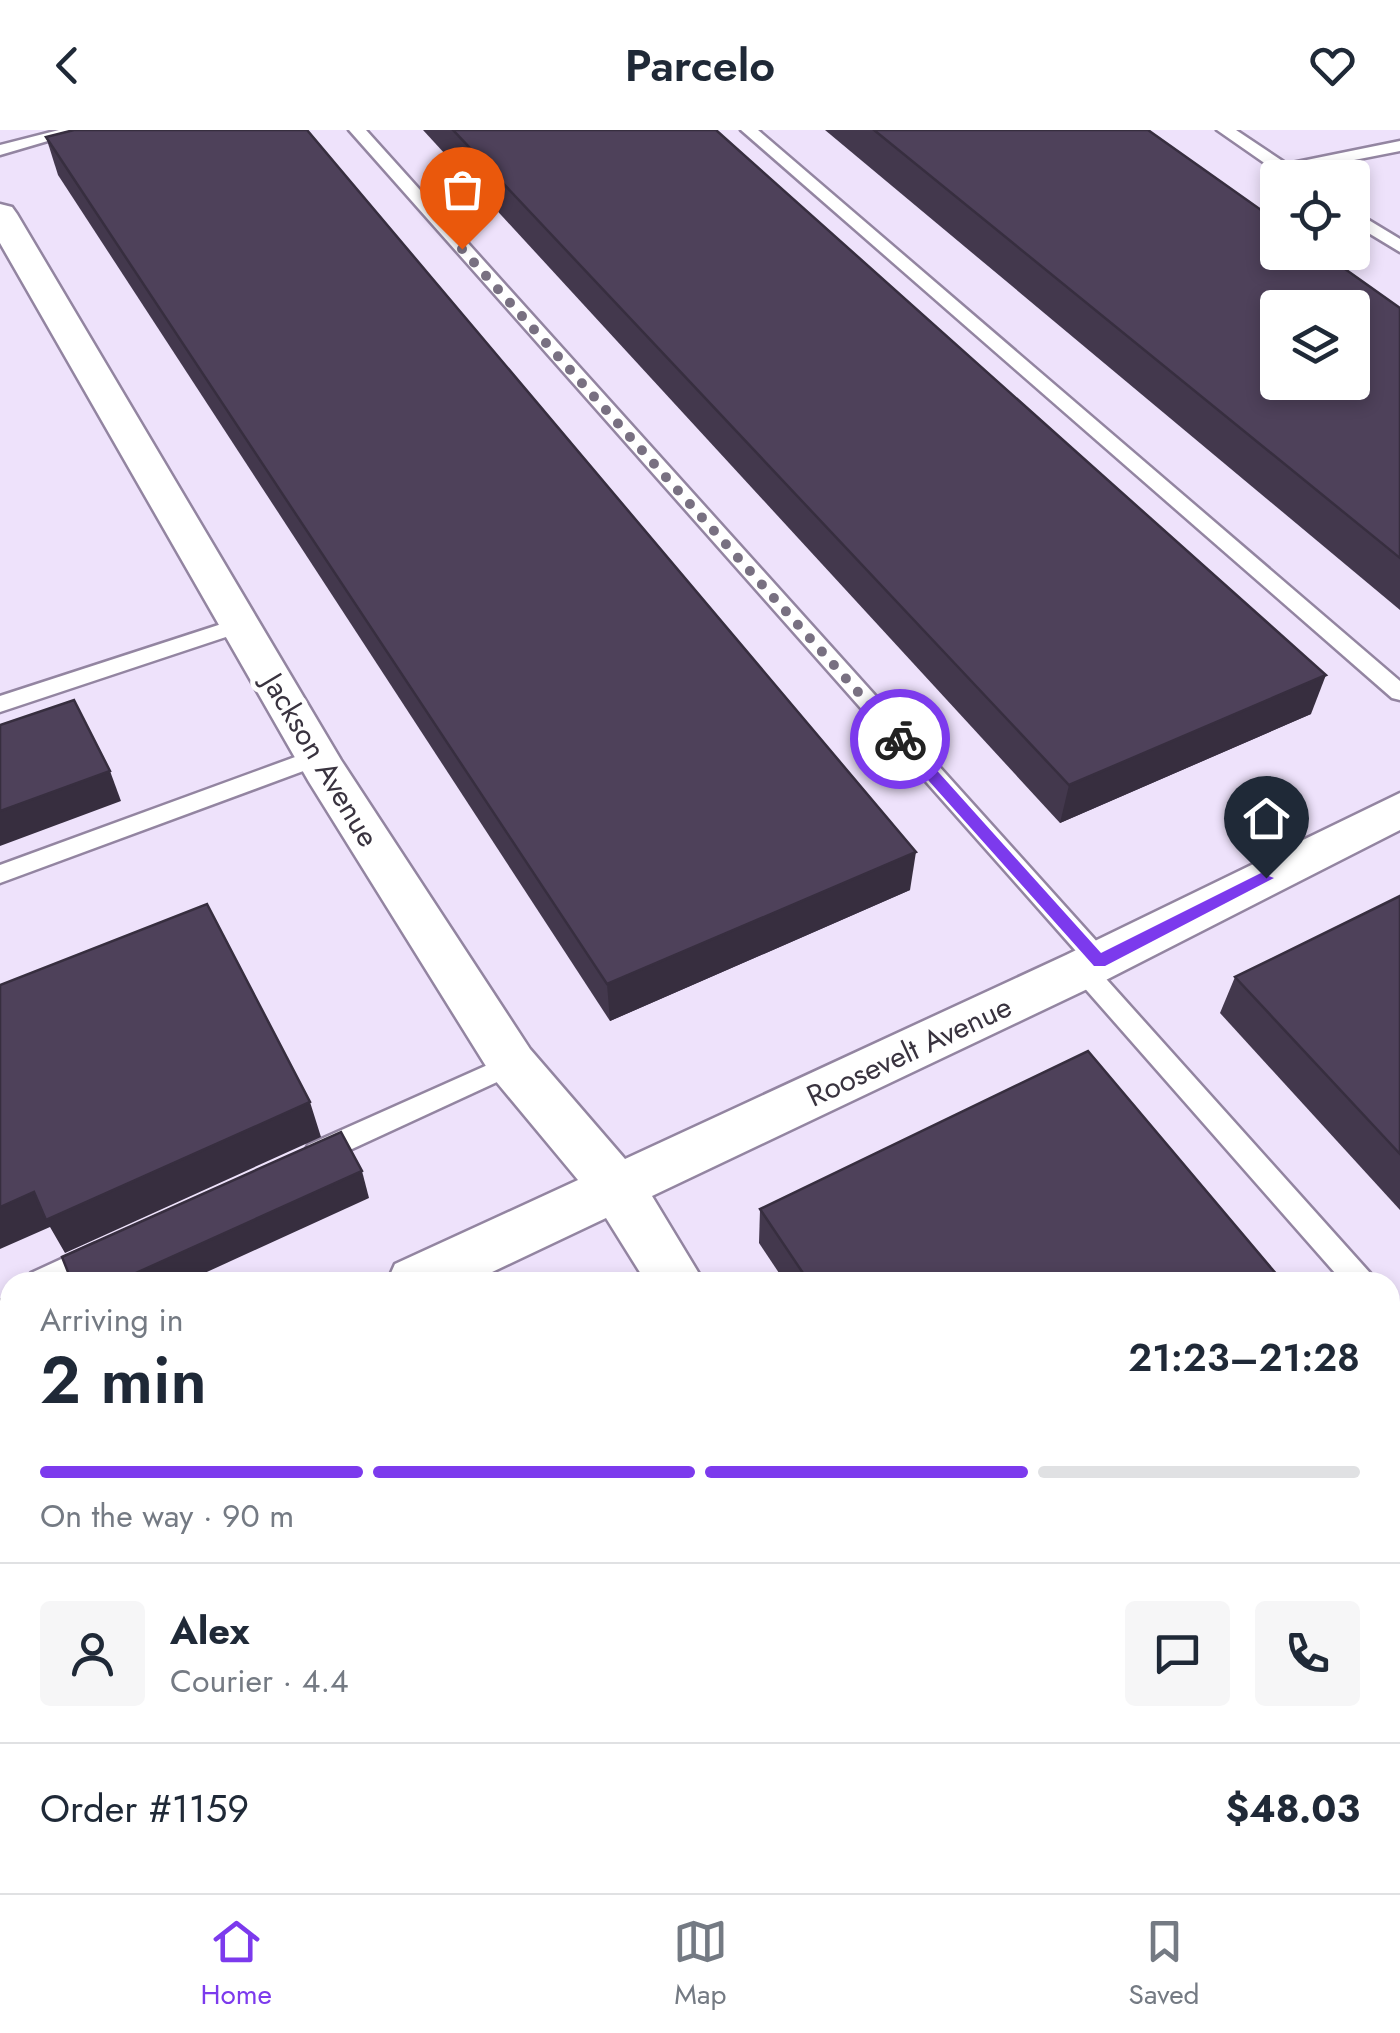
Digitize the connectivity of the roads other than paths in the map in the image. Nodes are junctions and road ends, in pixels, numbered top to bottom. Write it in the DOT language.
graph roads {
  1 [pos="77,130"];
  2 [pos="357,130"];
  3 [pos="749,130"];
  4 [pos="1225,130"];
  5 [pos="1400,146"];
  6 [pos="0,150"];
  7 [pos="1271,160"];
  8 [pos="1343,160"];
  9 [pos="3,225"];
  10 [pos="1370,227"];
  11 [pos="1400,247"];
  12 [pos="240,624"];
  13 [pos="1400,692"];
  14 [pos="0,704"];
  15 [pos="317,758"];
  16 [pos="1400,810"];
  17 [pos="0,874"];
  18 [pos="1091,965"];
  19 [pos="512,1064"];
  20 [pos="287,1167"];
  21 [pos="617,1188"];
  22 [pos="126,1241"];
  23 [pos="62,1272"];
  24 [pos="436,1272"];
  25 [pos="670,1272"];
  26 [pos="1352,1272"];
  1 -- 6 [label="lane"];
  2 -- 18 [label="lane"];
  3 -- 13 [label="lane"];
  4 -- 7 [label="lane"];
  5 -- 8 [label="lane"];
  9 -- 12 [label="street, Jackson Avenue"];
  10 -- 11 [label="lane"];
  12 -- 14 [label="lane"];
  12 -- 15 [label="street, Jackson Avenue"];
  15 -- 17 [label="lane"];
  15 -- 19 [label="street, Jackson Avenue"];
  16 -- 18 [label="street, Roosevelt Avenue"];
  18 -- 21 [label="street, Roosevelt Avenue"];
  18 -- 26 [label="lane"];
  19 -- 20 [label="lane"];
  19 -- 21 [label="street, Jackson Avenue"];
  21 -- 24 [label="street, Roosevelt Avenue"];
  21 -- 25 [label="street, Jackson Avenue"];
  22 -- 23 [label="lane"];
}
